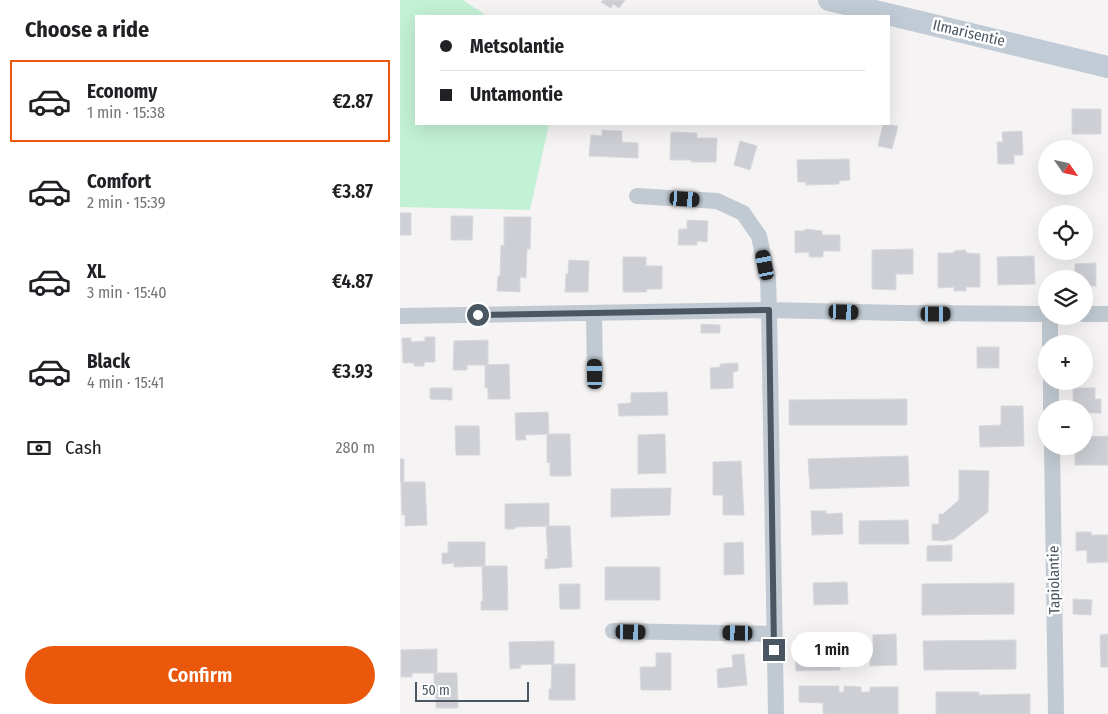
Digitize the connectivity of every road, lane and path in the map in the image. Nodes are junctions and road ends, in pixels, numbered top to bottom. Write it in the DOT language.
graph roads {
  1 [pos="829,0"];
  2 [pos="1108,67"];
  3 [pos="637,196"];
  4 [pos="769,310"];
  5 [pos="594,313"];
  6 [pos="1038,314"];
  7 [pos="1093,314"];
  8 [pos="1108,314"];
  9 [pos="400,316"];
  10 [pos="595,374"];
  11 [pos="1052,455"];
  12 [pos="613,631"];
  13 [pos="774,634"];
  14 [pos="776,714"];
  15 [pos="1056,714"];
  1 -- 2 [label="street, Ilmarisentie"];
  3 -- 4 [label="street"];
  4 -- 5 [label="street"];
  4 -- 6 [label="street"];
  4 -- 13 [label="street"];
  5 -- 9 [label="street"];
  5 -- 10 [label="street"];
  7 -- 8 [label="street"];
  11 -- 15 [label="street, Tapiolantie"];
  12 -- 13 [label="street"];
  13 -- 14 [label="street"];
}
